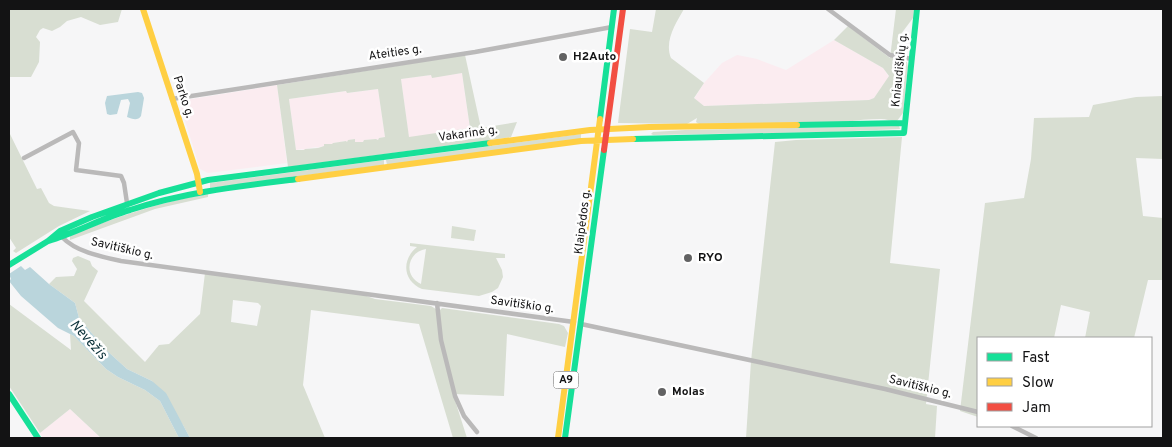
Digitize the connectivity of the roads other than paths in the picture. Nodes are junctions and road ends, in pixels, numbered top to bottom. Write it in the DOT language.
graph roads {
  1 [pos="143,9"];
  2 [pos="614,9"];
  3 [pos="623,9"];
  4 [pos="828,9"];
  5 [pos="917,9"];
  6 [pos="612,27"];
  7 [pos="621,27"];
  8 [pos="912,59"];
  9 [pos="172,99"];
  10 [pos="905,123"];
  11 [pos="650,127"];
  12 [pos="608,129"];
  13 [pos="599,130"];
  14 [pos="904,133"];
  15 [pos="650,138"];
  16 [pos="606,139"];
  17 [pos="597,140"];
  18 [pos="24,158"];
  19 [pos="198,182"];
  20 [pos="200,192"];
  21 [pos="127,203"];
  22 [pos="62,237"];
  23 [pos="48,241"];
  24 [pos="9,265"];
  25 [pos="437,303"];
  26 [pos="573,322"];
  27 [pos="582,324"];
  28 [pos="9,394"];
  29 [pos="977,412"];
  30 [pos="1014,427"];
  31 [pos="476,432"];
  32 [pos="38,438"];
  33 [pos="558,438"];
  34 [pos="565,438"];
  35 [pos="1036,438"];
  1 -- 9 [label="main road, Parko g."];
  2 -- 6 [label="main road, Klaipėdos g. / A9"];
  3 -- 7 [label="main road, Klaipėdos g. / A9"];
  4 -- 8 [label="street"];
  5 -- 8 [label="main road, Kniaudiškių g."];
  6 -- 7 [label="street, Ateities g."];
  6 -- 9 [label="street, Ateities g."];
  6 -- 13 [label="main road, Klaipėdos g. / A9"];
  7 -- 12 [label="main road, Klaipėdos g. / A9"];
  8 -- 10 [label="main road, Kniaudiškių g."];
  9 -- 19 [label="main road, Parko g."];
  10 -- 11 [label="main road, Vakarinė g."];
  10 -- 14 [label="main road, Kniaudiškių g."];
  11 -- 12 [label="main road, Vakarinė g."];
  11 -- 15 [label="main road"];
  12 -- 13 [label="main road, Vakarinė g."];
  12 -- 16 [label="main road, Klaipėdos g. / A9"];
  13 -- 17 [label="main road, Klaipėdos g. / A9"];
  13 -- 19 [label="main road, Vakarinė g."];
  14 -- 15 [label="main road, Vakarinė g."];
  15 -- 16 [label="main road, Vakarinė g."];
  16 -- 17 [label="main road, Vakarinė g."];
  16 -- 27 [label="main road, Klaipėdos g. / A9"];
  17 -- 20 [label="main road, Vakarinė g."];
  17 -- 26 [label="main road, Klaipėdos g. / A9"];
  18 -- 21 [label="street"];
  19 -- 20 [label="main road, Parko g."];
  19 -- 21 [label="main road, Vakarinė g."];
  20 -- 22 [label="main road, Vakarinė g."];
  21 -- 23 [label="main road, Vakarinė g."];
  22 -- 23 [label="main road, Vakarinė g."];
  22 -- 25 [label="street, Savitiškio g."];
  23 -- 24 [label="main road, Vakarinė g."];
  25 -- 26 [label="street, Savitiškio g."];
  25 -- 31 [label="street"];
  26 -- 27 [label="street, Savitiškio g."];
  26 -- 33 [label="main road, Klaipėdos g. / A9"];
  27 -- 29 [label="street, Savitiškio g."];
  27 -- 34 [label="main road, Klaipėdos g. / A9"];
  28 -- 32 [label="main road"];
  30 -- 35 [label="street"];
}
